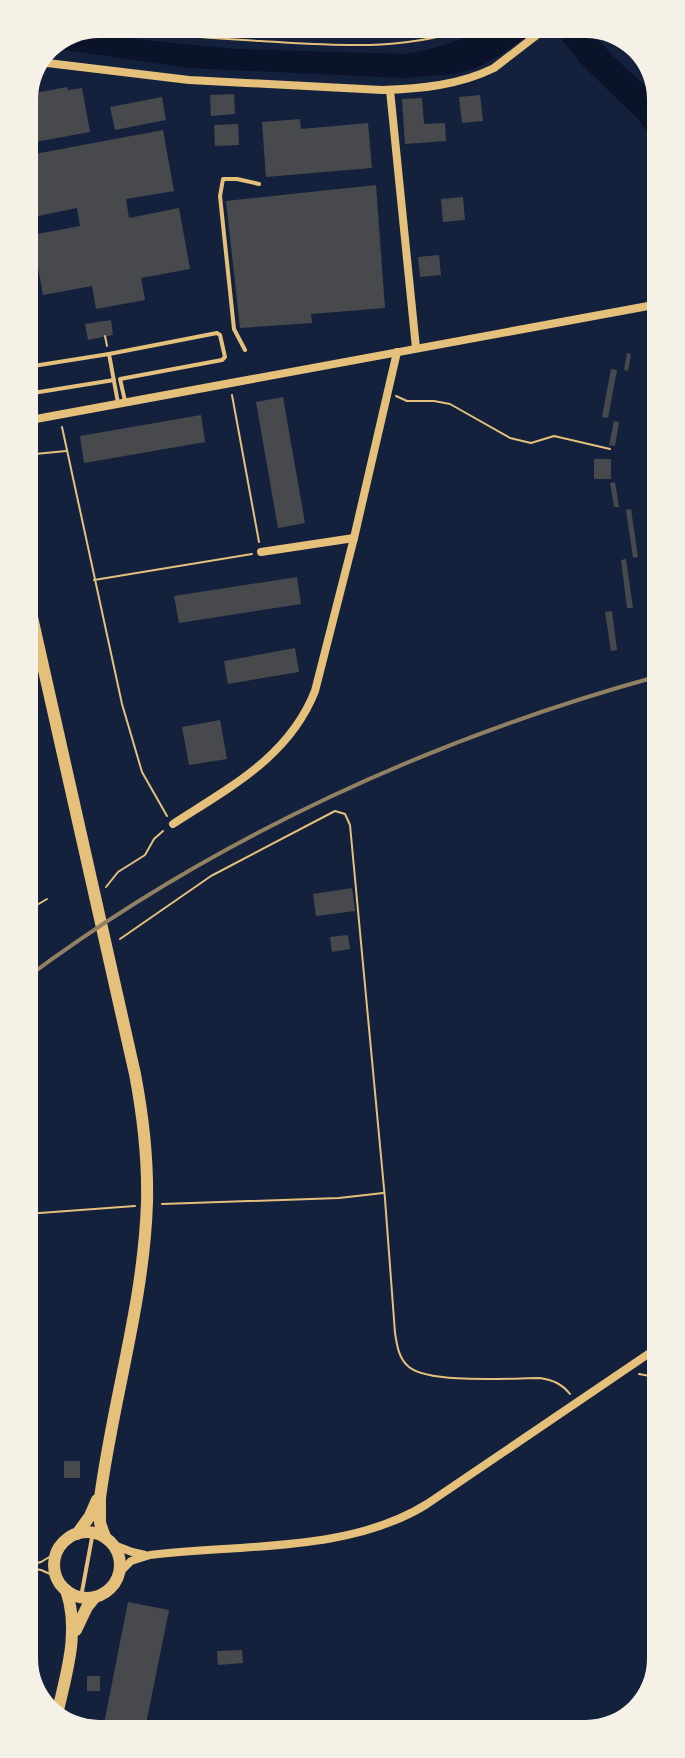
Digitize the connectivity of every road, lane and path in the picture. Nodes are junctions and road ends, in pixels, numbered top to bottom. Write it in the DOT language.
graph roads {
  1 [pos="431,38"];
  2 [pos="532,38"];
  3 [pos="226,39"];
  4 [pos="50,63"];
  5 [pos="390,90"];
  6 [pos="259,184"];
  7 [pos="647,306"];
  8 [pos="416,348"];
  9 [pos="245,350"];
  10 [pos="397,352"];
  11 [pos="109,354"];
  12 [pos="38,365"];
  13 [pos="117,380"];
  14 [pos="229,382"];
  15 [pos="390,386"];
  16 [pos="38,392"];
  17 [pos="122,402"];
  18 [pos="59,414"];
  19 [pos="38,418"];
  20 [pos="610,449"];
  21 [pos="67,451"];
  22 [pos="38,454"];
  23 [pos="354,538"];
  24 [pos="261,552"];
  25 [pos="94,580"];
  26 [pos="38,643"];
  27 [pos="173,824"];
  28 [pos="104,890"];
  29 [pos="47,899"];
  30 [pos="38,904"];
  31 [pos="115,942"];
  32 [pos="384,1193"];
  33 [pos="147,1205"];
  34 [pos="38,1213"];
  35 [pos="647,1355"];
  36 [pos="626,1370"];
  37 [pos="647,1377"];
  38 [pos="575,1403"];
  39 [pos="101,1489"];
  40 [pos="77,1534"];
  41 [pos="104,1538"];
  42 [pos="56,1553"];
  43 [pos="150,1555"];
  44 [pos="38,1563"];
  45 [pos="38,1569"];
  46 [pos="119,1573"];
  47 [pos="57,1577"];
  48 [pos="66,1590"];
  49 [pos="81,1597"];
  50 [pos="95,1597"];
  51 [pos="73,1637"];
  52 [pos="59,1704"];
  1 -- 3 [label="path"];
  2 -- 5 [label="street"];
  4 -- 5 [label="street"];
  5 -- 8 [label="street"];
  6 -- 9 [label="lane"];
  7 -- 8 [label="street"];
  8 -- 10 [label="street"];
  10 -- 14 [label="street"];
  10 -- 15 [label="street"];
  11 -- 12 [label="lane"];
  11 -- 13 [label="lane"];
  11 -- 13 [label="lane"];
  13 -- 16 [label="lane"];
  13 -- 17 [label="lane"];
  14 -- 17 [label="street"];
  14 -- 24 [label="path"];
  15 -- 20 [label="path"];
  15 -- 23 [label="street"];
  17 -- 18 [label="street"];
  18 -- 19 [label="street"];
  18 -- 21 [label="path"];
  21 -- 22 [label="path"];
  21 -- 25 [label="path"];
  23 -- 24 [label="street"];
  23 -- 27 [label="street"];
  24 -- 25 [label="path"];
  25 -- 27 [label="path"];
  26 -- 33 [label="main road"];
  27 -- 28 [label="path"];
  29 -- 30 [label="path"];
  31 -- 32 [label="path"];
  32 -- 33 [label="path"];
  32 -- 38 [label="path"];
  33 -- 34 [label="path"];
  33 -- 39 [label="main road"];
  35 -- 36 [label="street"];
  36 -- 37 [label="path"];
  36 -- 38 [label="street"];
  38 -- 43 [label="street"];
  39 -- 40 [label="main road"];
  39 -- 41 [label="main road"];
  40 -- 41 [label="main road"];
  40 -- 42 [label="main road"];
  41 -- 43 [label="street"];
  41 -- 46 [label="main road"];
  41 -- 49 [label="lane"];
  42 -- 44 [label="path"];
  42 -- 47 [label="main road"];
  43 -- 46 [label="street"];
  45 -- 47 [label="path"];
  46 -- 50 [label="main road"];
  47 -- 48 [label="main road"];
  48 -- 49 [label="main road"];
  48 -- 51 [label="main road"];
  49 -- 50 [label="main road"];
  50 -- 51 [label="main road"];
  51 -- 52 [label="main road"];
}
